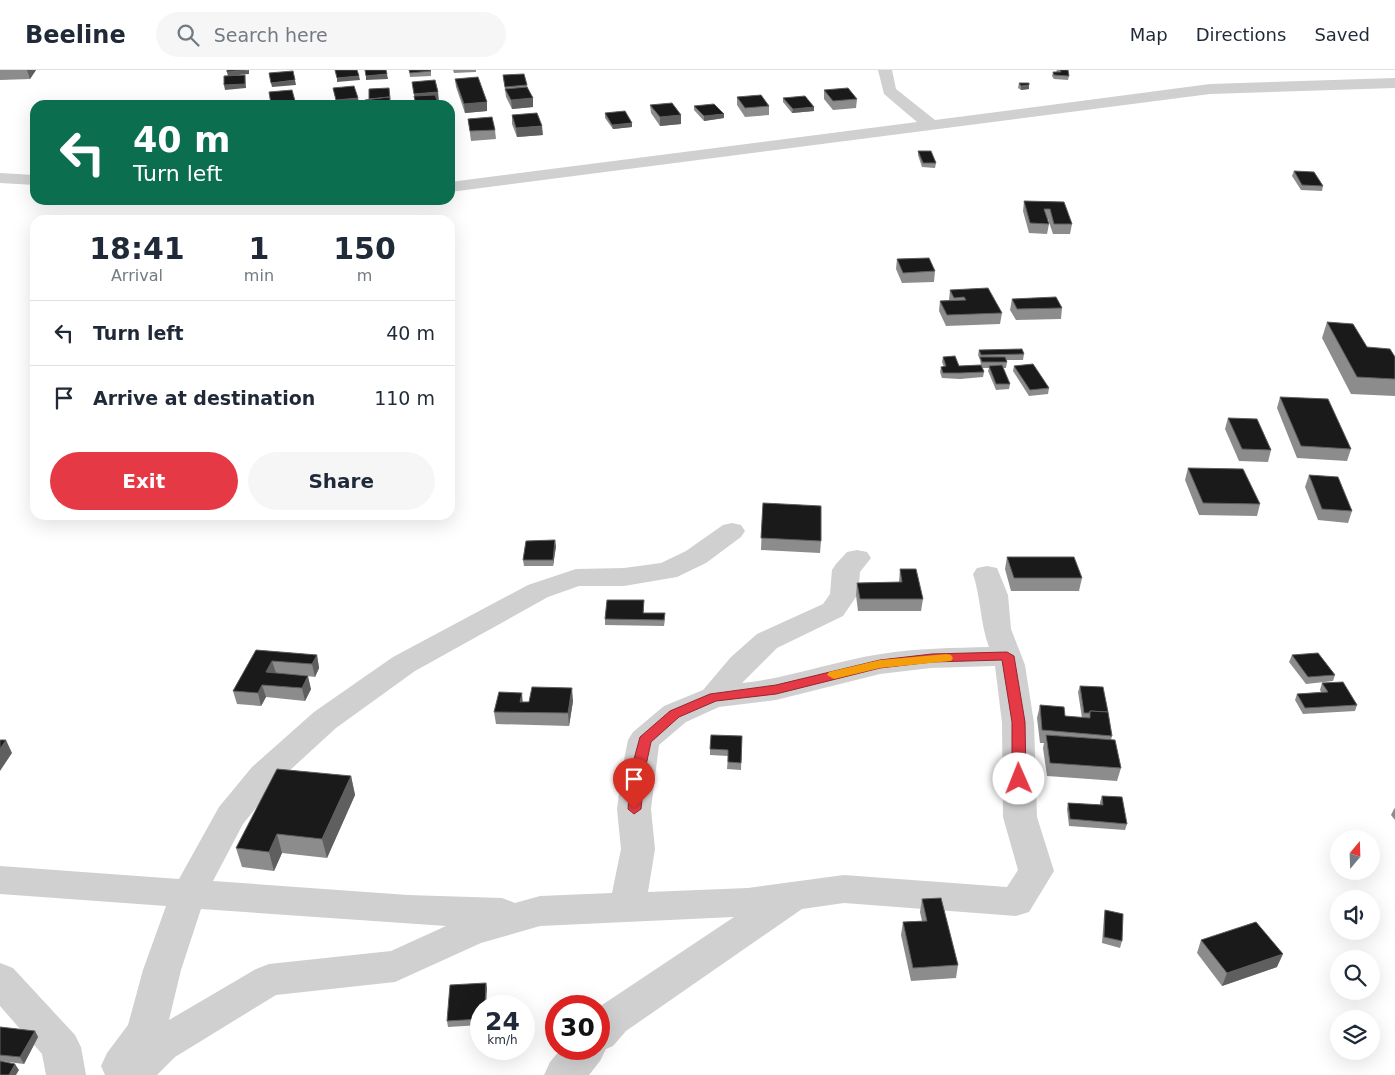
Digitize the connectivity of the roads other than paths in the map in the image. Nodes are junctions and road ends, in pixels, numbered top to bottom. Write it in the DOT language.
graph roads {
  1 [pos="884,70"];
  2 [pos="1395,83"];
  3 [pos="930,124"];
  4 [pos="0,178"];
  5 [pos="30,180"];
  6 [pos="455,186"];
  7 [pos="732,531"];
  8 [pos="856,558"];
  9 [pos="987,574"];
  10 [pos="1007,656"];
  11 [pos="714,697"];
  12 [pos="0,880"];
  13 [pos="188,895"];
  14 [pos="794,896"];
  15 [pos="628,907"];
  16 [pos="540,911"];
  17 [pos="0,979"];
  18 [pos="610,1021"];
  19 [pos="577,1060"];
  20 [pos="66,1075"];
  21 [pos="114,1075"];
  22 [pos="130,1075"];
  23 [pos="564,1075"];
  1 -- 3 [label="street"];
  2 -- 3 [label="street"];
  3 -- 6 [label="street"];
  4 -- 5 [label="street"];
  7 -- 13 [label="street"];
  8 -- 11 [label="street"];
  9 -- 10 [label="street"];
  10 -- 11 [label="street"];
  10 -- 14 [label="street"];
  11 -- 15 [label="street"];
  12 -- 13 [label="street"];
  13 -- 16 [label="street"];
  13 -- 21 [label="street"];
  14 -- 15 [label="street"];
  14 -- 18 [label="street"];
  15 -- 16 [label="street"];
  16 -- 22 [label="street"];
  17 -- 20 [label="street"];
  19 -- 23 [label="street"];
}
